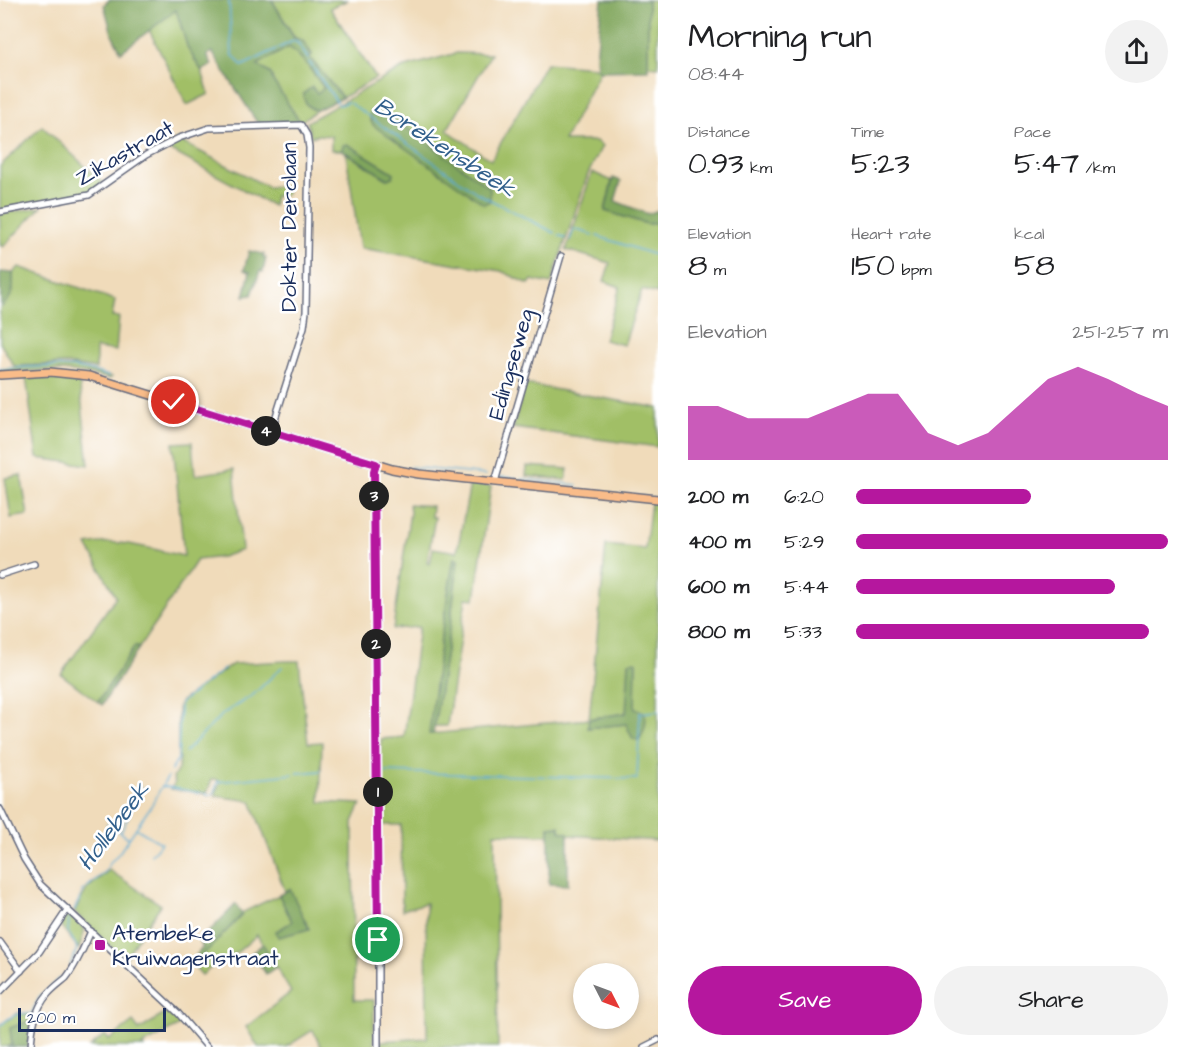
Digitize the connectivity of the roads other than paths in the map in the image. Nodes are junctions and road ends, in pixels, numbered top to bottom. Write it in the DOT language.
graph roads {
  1 [pos="301,125"];
  2 [pos="0,212"];
  3 [pos="561,256"];
  4 [pos="0,375"];
  5 [pos="271,432"];
  6 [pos="376,464"];
  7 [pos="495,482"];
  8 [pos="658,499"];
  9 [pos="34,564"];
  10 [pos="0,575"];
  11 [pos="0,809"];
  12 [pos="68,910"];
  13 [pos="91,932"];
  14 [pos="0,942"];
  15 [pos="21,971"];
  16 [pos="0,993"];
  17 [pos="658,1040"];
  18 [pos="31,1047"];
  19 [pos="207,1047"];
  20 [pos="378,1047"];
  21 [pos="644,1047"];
  1 -- 2 [label="street, Zikastraat"];
  1 -- 5 [label="street, Dokter Derolaan"];
  3 -- 7 [label="street, Edingseweg"];
  4 -- 5 [label="main road"];
  5 -- 6 [label="main road"];
  6 -- 7 [label="main road"];
  6 -- 20 [label="street"];
  7 -- 8 [label="main road"];
  9 -- 10 [label="street"];
  11 -- 12 [label="street"];
  12 -- 13 [label="street"];
  12 -- 15 [label="street"];
  13 -- 18 [label="street"];
  13 -- 19 [label="street"];
  14 -- 15 [label="street"];
  15 -- 16 [label="street"];
  17 -- 21 [label="street"];
}
